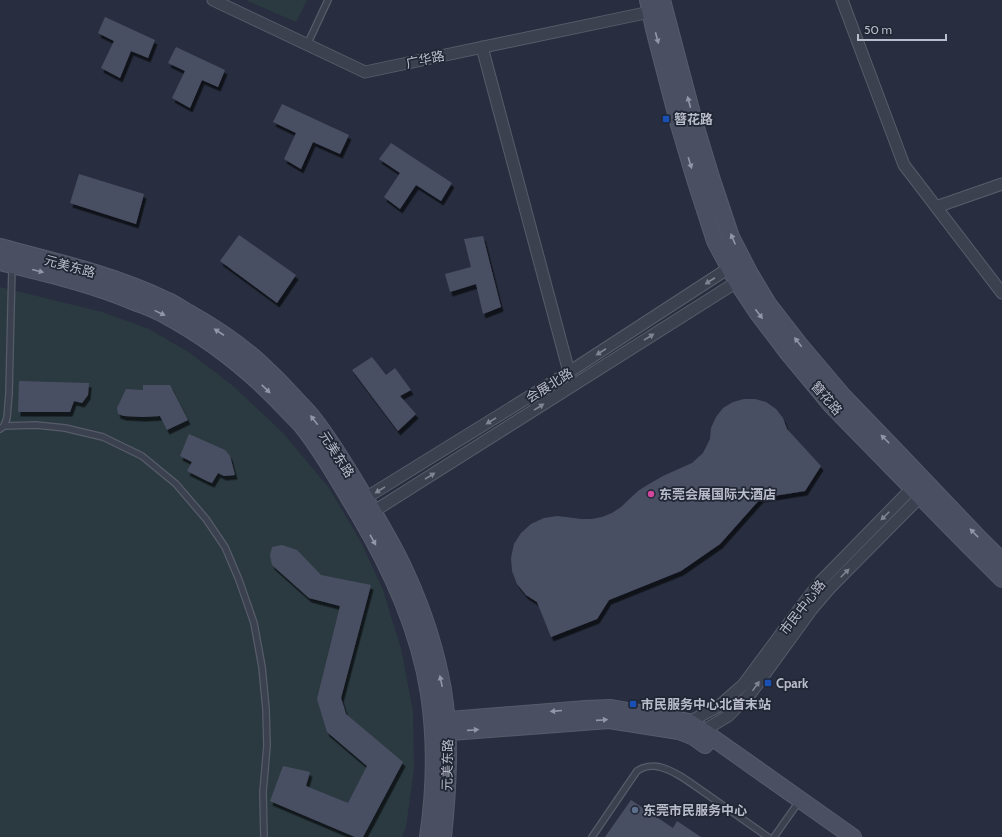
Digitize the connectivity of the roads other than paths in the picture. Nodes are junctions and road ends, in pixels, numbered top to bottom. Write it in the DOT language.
graph roads {
  1 [pos="213,0"];
  2 [pos="328,0"];
  3 [pos="662,0"];
  4 [pos="842,0"];
  5 [pos="649,6"];
  6 [pos="307,45"];
  7 [pos="482,47"];
  8 [pos="1002,184"];
  9 [pos="936,207"];
  10 [pos="0,247"];
  11 [pos="6,263"];
  12 [pos="729,268"];
  13 [pos="743,272"];
  14 [pos="1002,293"];
  15 [pos="569,372"];
  16 [pos="2,428"];
  17 [pos="921,488"];
  18 [pos="363,509"];
  19 [pos="1002,561"];
  20 [pos="1002,580"];
  21 [pos="440,726"];
  22 [pos="684,727"];
  23 [pos="698,734"];
  24 [pos="797,803"];
  25 [pos="264,837"];
  26 [pos="428,837"];
  27 [pos="442,837"];
  28 [pos="592,837"];
  29 [pos="768,837"];
  30 [pos="774,837"];
  31 [pos="839,837"];
  32 [pos="854,837"];
  1 -- 6 [label="street, 广华路"];
  2 -- 6 [label="lane"];
  13 -- 3 [label="street, 簪花路, one-way"];
  4 -- 9 [label="street"];
  5 -- 7 [label="street, 广华路"];
  5 -- 12 [label="street, 簪花路, one-way"];
  6 -- 7 [label="street, 广华路"];
  7 -- 15 [label="street"];
  8 -- 9 [label="street"];
  9 -- 14 [label="street"];
  18 -- 10 [label="street, 元美东路, one-way"];
  11 -- 16 [label="lane"];
  11 -- 18 [label="street, 元美东路, one-way"];
  12 -- 13 [label="street, 簪花路"];
  12 -- 15 [label="street, 会展北路, one-way"];
  13 -- 17 [label="street, 簪花路"];
  18 -- 13 [label="street, 会展北路, one-way"];
  15 -- 18 [label="street, 会展北路, one-way"];
  16 -- 25 [label="lane"];
  19 -- 17 [label="street, 簪花路, one-way"];
  17 -- 20 [label="street, 簪花路"];
  17 -- 22 [label="street, 市民中心路, one-way"];
  23 -- 17 [label="street, 市民中心路, one-way"];
  18 -- 21 [label="street, 元美东路"];
  21 -- 22 [label="street"];
  21 -- 26 [label="street, 元美东路"];
  21 -- 27 [label="street, 元美东路"];
  22 -- 23 [label="street"];
  23 -- 24 [label="street"];
  24 -- 30 [label="lane"];
  24 -- 31 [label="street"];
  24 -- 32 [label="street"];
  28 -- 29 [label="lane"];
}
